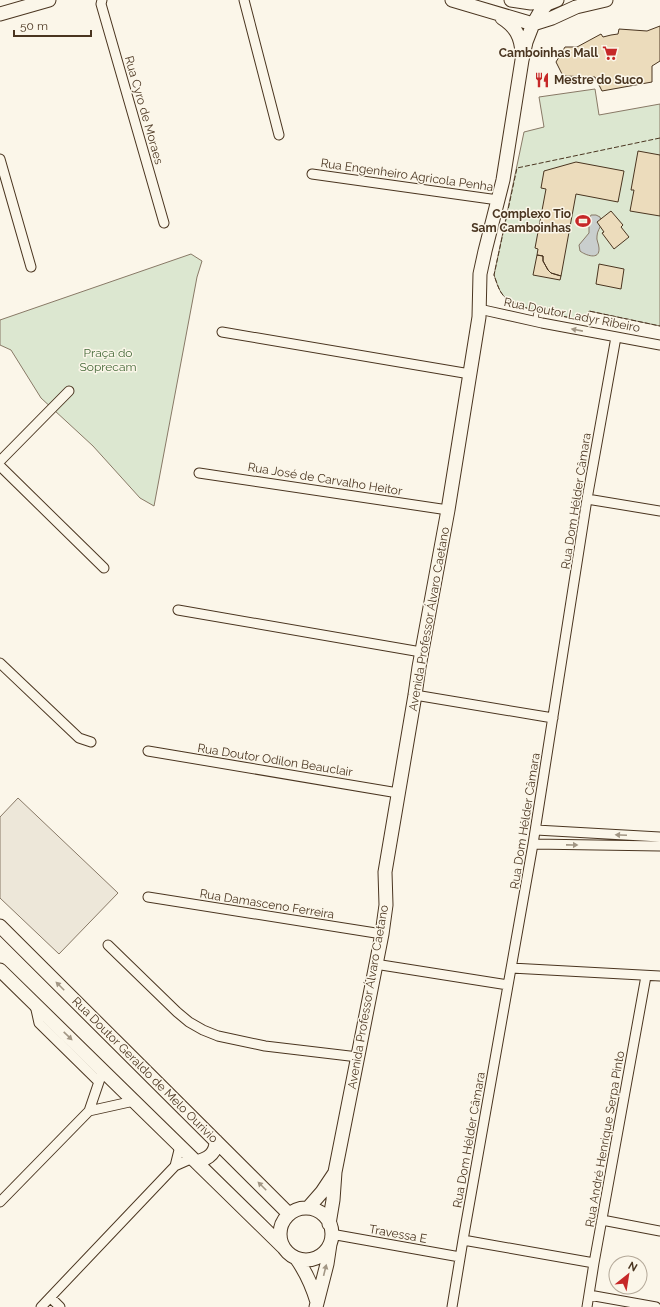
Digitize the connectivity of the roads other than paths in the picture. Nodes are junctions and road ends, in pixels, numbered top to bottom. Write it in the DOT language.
graph roads {
  1 [pos="49,0"];
  2 [pos="244,0"];
  3 [pos="452,0"];
  4 [pos="511,0"];
  5 [pos="551,0"];
  6 [pos="557,0"];
  7 [pos="606,0"];
  8 [pos="99,1"];
  9 [pos="496,13"];
  10 [pos="0,14"];
  11 [pos="552,18"];
  12 [pos="533,24"];
  13 [pos="521,62"];
  14 [pos="279,135"];
  15 [pos="0,159"];
  16 [pos="312,174"];
  17 [pos="498,200"];
  18 [pos="164,223"];
  19 [pos="31,267"];
  20 [pos="480,309"];
  21 [pos="537,310"];
  22 [pos="535,321"];
  23 [pos="222,332"];
  24 [pos="616,337"];
  25 [pos="660,345"];
  26 [pos="470,374"];
  27 [pos="69,391"];
  28 [pos="0,461"];
  29 [pos="0,466"];
  30 [pos="199,473"];
  31 [pos="587,499"];
  32 [pos="448,510"];
  33 [pos="660,511"];
  34 [pos="104,568"];
  35 [pos="178,610"];
  36 [pos="421,652"];
  37 [pos="0,663"];
  38 [pos="415,696"];
  39 [pos="553,718"];
  40 [pos="91,742"];
  41 [pos="148,751"];
  42 [pos="398,793"];
  43 [pos="536,830"];
  44 [pos="660,837"];
  45 [pos="534,844"];
  46 [pos="660,846"];
  47 [pos="148,897"];
  48 [pos="0,926"];
  49 [pos="382,934"];
  50 [pos="108,945"];
  51 [pos="375,964"];
  52 [pos="511,968"];
  53 [pos="1,972"];
  54 [pos="646,976"];
  55 [pos="660,976"];
  56 [pos="508,985"];
  57 [pos="358,1057"];
  58 [pos="100,1076"];
  59 [pos="134,1101"];
  60 [pos="89,1111"];
  61 [pos="216,1141"];
  62 [pos="180,1146"];
  63 [pos="195,1160"];
  64 [pos="175,1166"];
  65 [pos="335,1172"];
  66 [pos="0,1202"];
  67 [pos="308,1208"];
  68 [pos="289,1214"];
  69 [pos="602,1220"];
  70 [pos="660,1230"];
  71 [pos="331,1232"];
  72 [pos="463,1240"];
  73 [pos="283,1247"];
  74 [pos="460,1257"];
  75 [pos="296,1258"];
  76 [pos="594,1263"];
  77 [pos="589,1296"];
  78 [pos="51,1298"];
  79 [pos="317,1304"];
  80 [pos="41,1307"];
  81 [pos="60,1307"];
  82 [pos="452,1307"];
  83 [pos="587,1307"];
  84 [pos="656,1307"];
  1 -- 10 [label="street"];
  2 -- 14 [label="street"];
  3 -- 9 [label="street"];
  4 -- 5 [label="street"];
  6 -- 12 [label="street, Avenida Professor Álvaro Caetano"];
  7 -- 11 [label="street"];
  8 -- 18 [label="street, Rua Cyro de Moraes"];
  9 -- 12 [label="street"];
  9 -- 13 [label="street"];
  11 -- 12 [label="street"];
  11 -- 13 [label="street"];
  12 -- 13 [label="street, Avenida Professor Álvaro Caetano"];
  13 -- 17 [label="street, Avenida Professor Álvaro Caetano"];
  15 -- 19 [label="street"];
  16 -- 17 [label="street, Rua Engenheiro Agricola Penha"];
  17 -- 20 [label="street, Avenida Professor Álvaro Caetano"];
  20 -- 22 [label="street, Rua Doutor Ladyr Ribeiro"];
  20 -- 26 [label="street, Avenida Professor Álvaro Caetano"];
  21 -- 22 [label="lane"];
  24 -- 22 [label="street, Rua Doutor Ladyr Ribeiro, one-way"];
  23 -- 26 [label="street"];
  24 -- 25 [label="street, Rua Doutor Ladyr Ribeiro"];
  24 -- 31 [label="street, Rua Dom Hélder Câmara"];
  26 -- 32 [label="street, Avenida Professor Álvaro Caetano"];
  27 -- 28 [label="street"];
  29 -- 34 [label="street"];
  30 -- 32 [label="street, Rua José de Carvalho Heitor"];
  31 -- 33 [label="street"];
  31 -- 39 [label="street, Rua Dom Hélder Câmara"];
  32 -- 36 [label="street, Avenida Professor Álvaro Caetano"];
  35 -- 36 [label="street"];
  36 -- 38 [label="street, Avenida Professor Álvaro Caetano"];
  37 -- 40 [label="street"];
  38 -- 39 [label="street"];
  38 -- 42 [label="street, Avenida Professor Álvaro Caetano"];
  39 -- 43 [label="street, Rua Dom Hélder Câmara"];
  41 -- 42 [label="street, Rua Doutor Odilon Beauclair"];
  42 -- 49 [label="street, Avenida Professor Álvaro Caetano"];
  44 -- 43 [label="street, one-way"];
  43 -- 45 [label="street, Rua Dom Hélder Câmara"];
  45 -- 46 [label="street, one-way"];
  45 -- 52 [label="street, Rua Dom Hélder Câmara"];
  47 -- 49 [label="street, Rua Damasceno Ferreira"];
  61 -- 48 [label="street, Rua Doutor Geraldo de Melo Ourivio, one-way"];
  49 -- 51 [label="street, Avenida Professor Álvaro Caetano"];
  50 -- 57 [label="street"];
  51 -- 56 [label="street"];
  51 -- 57 [label="street, Avenida Professor Álvaro Caetano"];
  52 -- 54 [label="street"];
  52 -- 56 [label="street, Rua Dom Hélder Câmara"];
  53 -- 58 [label="street, one-way"];
  54 -- 55 [label="street"];
  54 -- 69 [label="street, Rua André Henrique Serpa Pinto"];
  56 -- 72 [label="street, Rua Dom Hélder Câmara"];
  57 -- 65 [label="street, Avenida Professor Álvaro Caetano"];
  58 -- 59 [label="street"];
  58 -- 60 [label="street"];
  59 -- 60 [label="street"];
  59 -- 62 [label="street"];
  60 -- 66 [label="street"];
  61 -- 63 [label="street"];
  68 -- 61 [label="street, Rua Doutor Geraldo de Melo Ourivio, one-way"];
  62 -- 63 [label="street"];
  62 -- 64 [label="street"];
  63 -- 64 [label="street"];
  63 -- 73 [label="street"];
  64 -- 78 [label="street"];
  65 -- 67 [label="street, Avenida Professor Álvaro Caetano"];
  65 -- 71 [label="street, Avenida Professor Álvaro Caetano"];
  67 -- 68 [label="street"];
  67 -- 71 [label="street"];
  68 -- 73 [label="street"];
  69 -- 70 [label="street"];
  69 -- 76 [label="street, Rua André Henrique Serpa Pinto"];
  71 -- 74 [label="street, Travessa E"];
  71 -- 75 [label="street"];
  79 -- 71 [label="street, Avenida Professor Álvaro Caetano, one-way"];
  72 -- 74 [label="street, Rua Dom Hélder Câmara"];
  72 -- 76 [label="street"];
  73 -- 75 [label="street"];
  74 -- 82 [label="street, Rua Dom Hélder Câmara"];
  75 -- 79 [label="street, Avenida Professor Álvaro Caetano"];
  76 -- 77 [label="street, Rua André Henrique Serpa Pinto"];
  77 -- 83 [label="street, Rua André Henrique Serpa Pinto"];
  77 -- 84 [label="street"];
  78 -- 80 [label="street"];
  78 -- 81 [label="street"];
}
